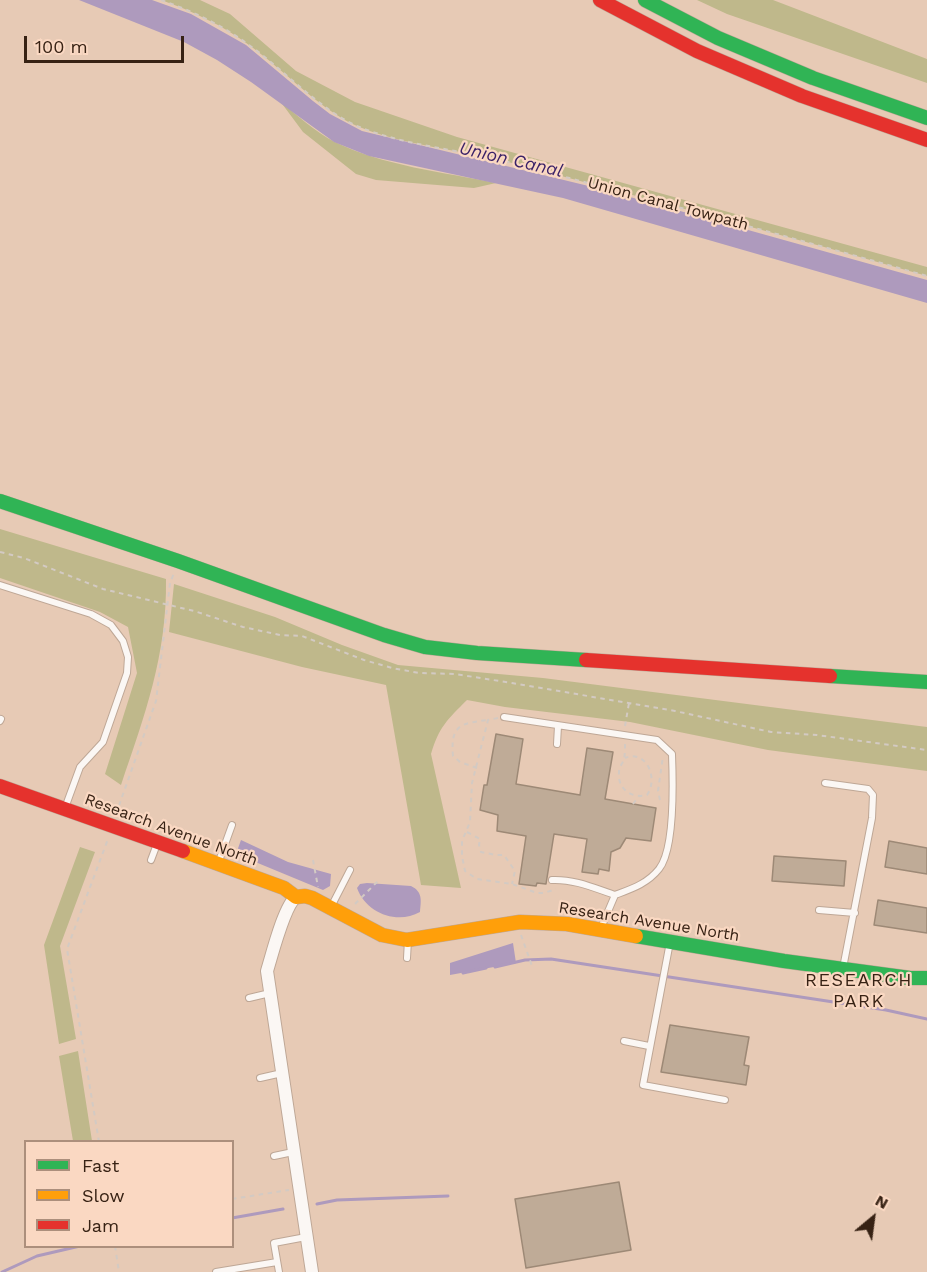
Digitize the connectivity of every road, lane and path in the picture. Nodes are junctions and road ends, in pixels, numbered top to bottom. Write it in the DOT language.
graph roads {
  1 [pos="160,0"];
  2 [pos="600,0"];
  3 [pos="645,0"];
  4 [pos="927,118"];
  5 [pos="927,140"];
  6 [pos="927,276"];
  7 [pos="0,501"];
  8 [pos="0,552"];
  9 [pos="178,561"];
  10 [pos="0,585"];
  11 [pos="169,605"];
  12 [pos="927,682"];
  13 [pos="504,717"];
  14 [pos="488,720"];
  15 [pos="558,726"];
  16 [pos="557,744"];
  17 [pos="665,747"];
  18 [pos="927,750"];
  19 [pos="477,768"];
  20 [pos="825,783"];
  21 [pos="0,786"];
  22 [pos="650,791"];
  23 [pos="658,791"];
  24 [pos="639,796"];
  25 [pos="660,800"];
  26 [pos="633,804"];
  27 [pos="64,809"];
  28 [pos="232,825"];
  29 [pos="112,827"];
  30 [pos="467,832"];
  31 [pos="157,843"];
  32 [pos="151,860"];
  33 [pos="313,860"];
  34 [pos="218,863"];
  35 [pos="350,870"];
  36 [pos="565,879"];
  37 [pos="552,880"];
  38 [pos="378,881"];
  39 [pos="512,884"];
  40 [pos="318,889"];
  41 [pos="615,895"];
  42 [pos="296,897"];
  43 [pos="358,901"];
  44 [pos="331,908"];
  45 [pos="819,910"];
  46 [pos="855,913"];
  47 [pos="601,928"];
  48 [pos="520,932"];
  49 [pos="408,940"];
  50 [pos="670,941"];
  51 [pos="407,958"];
  52 [pos="531,966"];
  53 [pos="843,969"];
  54 [pos="927,978"];
  55 [pos="270,993"];
  56 [pos="249,998"];
  57 [pos="624,1041"];
  58 [pos="650,1046"];
  59 [pos="282,1073"];
  60 [pos="260,1078"];
  61 [pos="725,1100"];
  62 [pos="99,1140"];
  63 [pos="293,1152"];
  64 [pos="274,1156"];
  65 [pos="299,1191"];
  66 [pos="234,1199"];
  67 [pos="306,1237"];
  68 [pos="116,1248"];
  69 [pos="277,1262"];
  70 [pos="119,1272"];
  71 [pos="216,1272"];
  72 [pos="279,1272"];
  73 [pos="312,1272"];
  1 -- 6 [label="path, Union Canal Towpath"];
  2 -- 5 [label="main road"];
  3 -- 4 [label="main road"];
  7 -- 9 [label="main road"];
  8 -- 11 [label="path"];
  9 -- 11 [label="path"];
  9 -- 12 [label="main road"];
  10 -- 27 [label="lane"];
  11 -- 18 [label="path"];
  11 -- 29 [label="path"];
  13 -- 14 [label="path"];
  13 -- 15 [label="lane"];
  14 -- 19 [label="path"];
  14 -- 19 [label="path"];
  15 -- 16 [label="lane"];
  15 -- 17 [label="lane"];
  17 -- 23 [label="path"];
  17 -- 41 [label="lane"];
  19 -- 30 [label="path"];
  20 -- 46 [label="lane"];
  21 -- 27 [label="main road, Research Avenue North"];
  22 -- 23 [label="path"];
  22 -- 24 [label="path"];
  22 -- 24 [label="path"];
  23 -- 25 [label="path"];
  24 -- 26 [label="path"];
  27 -- 29 [label="main road, Research Avenue North"];
  28 -- 34 [label="lane"];
  29 -- 31 [label="main road, Research Avenue North"];
  29 -- 62 [label="path"];
  30 -- 39 [label="path"];
  30 -- 39 [label="path"];
  31 -- 32 [label="lane"];
  31 -- 34 [label="main road, Research Avenue North"];
  33 -- 40 [label="path"];
  34 -- 42 [label="main road, Research Avenue North"];
  35 -- 44 [label="lane"];
  36 -- 37 [label="lane"];
  36 -- 39 [label="path"];
  36 -- 41 [label="lane"];
  38 -- 43 [label="path"];
  41 -- 47 [label="lane"];
  42 -- 44 [label="main road, Research Avenue North"];
  42 -- 55 [label="street"];
  44 -- 49 [label="main road, Research Avenue North"];
  45 -- 46 [label="lane"];
  46 -- 53 [label="lane"];
  47 -- 49 [label="main road, Research Avenue North"];
  47 -- 50 [label="main road, Research Avenue North"];
  48 -- 52 [label="path"];
  49 -- 51 [label="lane"];
  50 -- 53 [label="main road, Research Avenue North"];
  50 -- 58 [label="lane"];
  53 -- 54 [label="main road, Research Avenue North"];
  55 -- 56 [label="lane"];
  55 -- 59 [label="street"];
  57 -- 58 [label="lane"];
  58 -- 61 [label="lane"];
  59 -- 60 [label="lane"];
  59 -- 63 [label="street"];
  63 -- 64 [label="lane"];
  63 -- 65 [label="street"];
  65 -- 66 [label="path"];
  65 -- 67 [label="street"];
  67 -- 69 [label="lane"];
  67 -- 73 [label="street"];
  68 -- 70 [label="path"];
  69 -- 71 [label="lane"];
  69 -- 72 [label="lane"];
}
